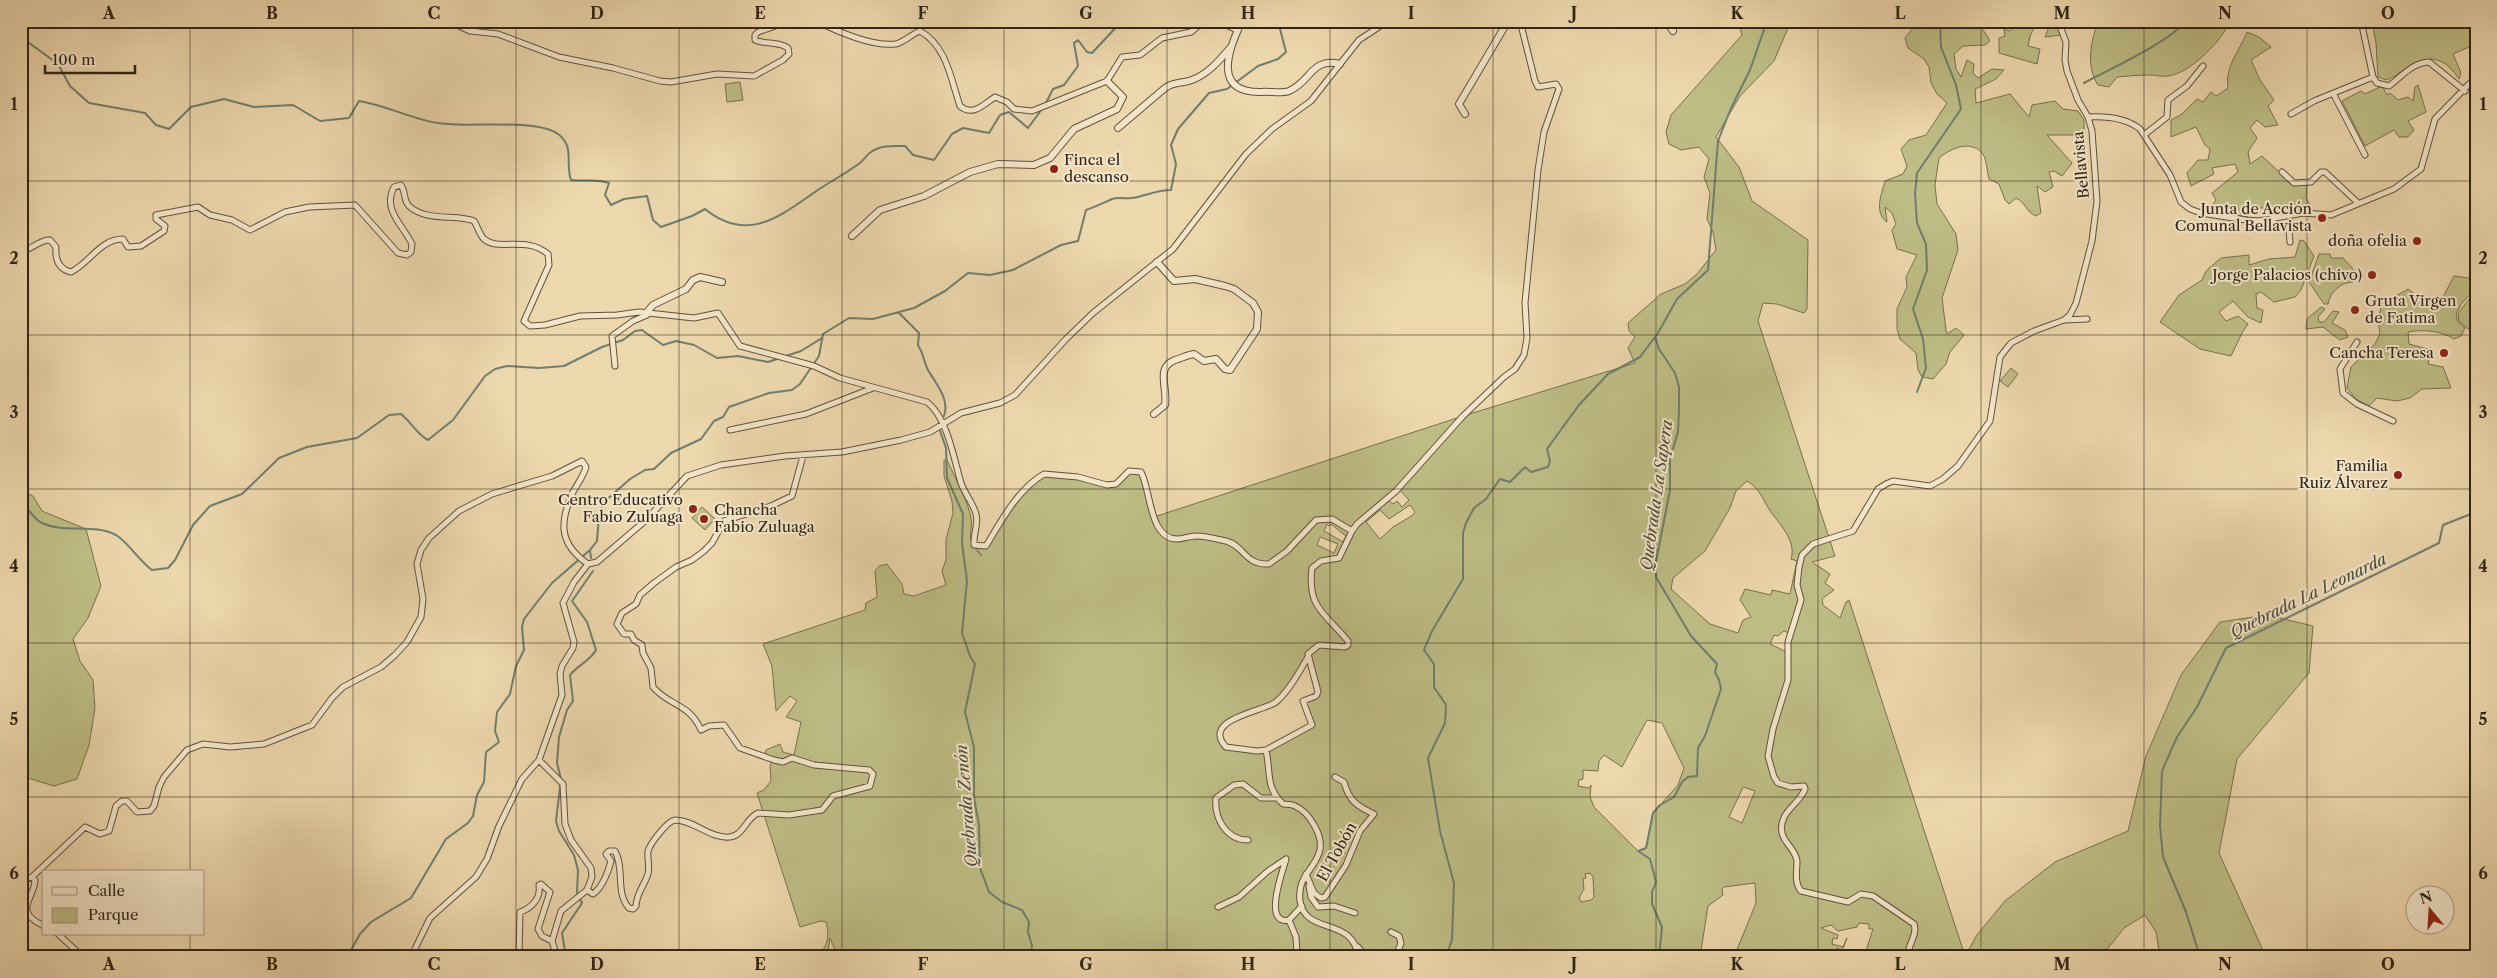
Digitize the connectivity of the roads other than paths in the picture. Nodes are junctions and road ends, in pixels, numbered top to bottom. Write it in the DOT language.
graph roads {
  1 [pos="448,21"];
  2 [pos="790,21"];
  3 [pos="816,21"];
  4 [pos="1204,21"];
  5 [pos="1218,21"];
  6 [pos="1242,21"];
  7 [pos="1388,21"];
  8 [pos="1508,21"];
  9 [pos="1520,21"];
  10 [pos="1666,21"];
  11 [pos="2058,21"];
  12 [pos="2361,21"];
  13 [pos="1237,30"];
  14 [pos="1673,31"];
  15 [pos="1230,48"];
  16 [pos="1340,64"];
  17 [pos="2203,66"];
  18 [pos="2372,77"];
  19 [pos="2476,77"];
  20 [pos="1107,81"];
  21 [pos="2465,91"];
  22 [pos="2334,94"];
  23 [pos="1465,114"];
  24 [pos="2291,114"];
  25 [pos="2088,117"];
  26 [pos="1118,128"];
  27 [pos="2144,135"];
  28 [pos="2364,155"];
  29 [pos="2282,172"];
  30 [pos="2357,202"];
  31 [pos="2271,219"];
  32 [pos="852,236"];
  33 [pos="2290,242"];
  34 [pos="21,251"];
  35 [pos="1157,262"];
  36 [pos="722,282"];
  37 [pos="647,312"];
  38 [pos="2087,319"];
  39 [pos="2064,320"];
  40 [pos="2357,342"];
  41 [pos="614,366"];
  42 [pos="874,388"];
  43 [pos="1154,414"];
  44 [pos="2393,421"];
  45 [pos="942,426"];
  46 [pos="730,430"];
  47 [pos="803,456"];
  48 [pos="1352,531"];
  49 [pos="588,564"];
  50 [pos="1308,657"];
  51 [pos="1266,750"];
  52 [pos="539,760"];
  53 [pos="1335,777"];
  54 [pos="1277,798"];
  55 [pos="1248,840"];
  56 [pos="1306,874"];
  57 [pos="32,877"];
  58 [pos="21,880"];
  59 [pos="587,890"];
  60 [pos="1302,906"];
  61 [pos="1218,907"];
  62 [pos="1355,913"];
  63 [pos="1289,920"];
  64 [pos="42,925"];
  65 [pos="1391,932"];
  66 [pos="60,936"];
  67 [pos="552,941"];
  68 [pos="1357,945"];
  69 [pos="83,957"];
  70 [pos="411,957"];
  71 [pos="519,957"];
  72 [pos="557,957"];
  73 [pos="1301,957"];
  74 [pos="1317,957"];
  75 [pos="1339,957"];
  76 [pos="1358,957"];
  77 [pos="1366,957"];
  78 [pos="1389,957"];
  79 [pos="1908,957"];
  1 -- 2 [label="street"];
  3 -- 20 [label="street"];
  4 -- 20 [label="street"];
  5 -- 13 [label="street"];
  6 -- 13 [label="street"];
  7 -- 16 [label="street"];
  8 -- 23 [label="street"];
  9 -- 48 [label="street"];
  10 -- 14 [label="street"];
  11 -- 25 [label="street"];
  12 -- 18 [label="street"];
  13 -- 15 [label="street"];
  15 -- 16 [label="street"];
  15 -- 26 [label="street"];
  16 -- 35 [label="street"];
  17 -- 27 [label="street"];
  18 -- 21 [label="street"];
  18 -- 22 [label="street"];
  19 -- 21 [label="street, Bellavista"];
  20 -- 32 [label="street"];
  21 -- 30 [label="street, Bellavista"];
  22 -- 24 [label="street"];
  22 -- 28 [label="street"];
  25 -- 27 [label="street, Bellavista"];
  25 -- 39 [label="street, Bellavista"];
  27 -- 31 [label="street, Bellavista"];
  29 -- 30 [label="street"];
  30 -- 31 [label="street, Bellavista"];
  31 -- 33 [label="street"];
  34 -- 37 [label="street"];
  35 -- 43 [label="street"];
  35 -- 45 [label="street"];
  36 -- 37 [label="street"];
  37 -- 41 [label="street"];
  37 -- 42 [label="street"];
  38 -- 39 [label="street"];
  39 -- 79 [label="street"];
  40 -- 44 [label="street"];
  42 -- 45 [label="street"];
  42 -- 46 [label="street"];
  45 -- 47 [label="street"];
  45 -- 48 [label="street"];
  47 -- 49 [label="street"];
  47 -- 59 [label="street"];
  48 -- 50 [label="street"];
  49 -- 52 [label="street"];
  49 -- 57 [label="street"];
  50 -- 51 [label="street"];
  50 -- 51 [label="street"];
  51 -- 54 [label="street"];
  52 -- 59 [label="street"];
  52 -- 70 [label="street"];
  53 -- 56 [label="street, El Tobón"];
  54 -- 55 [label="street"];
  54 -- 56 [label="street, El Tobón"];
  56 -- 60 [label="street, El Tobón"];
  56 -- 62 [label="street, El Tobón"];
  57 -- 58 [label="street"];
  57 -- 64 [label="street"];
  59 -- 67 [label="street"];
  60 -- 63 [label="street"];
  60 -- 68 [label="street"];
  61 -- 63 [label="street"];
  63 -- 73 [label="street"];
  65 -- 78 [label="street"];
  66 -- 69 [label="street"];
  67 -- 71 [label="street"];
  67 -- 72 [label="street"];
  68 -- 76 [label="street"];
  68 -- 77 [label="street"];
  74 -- 75 [label="street"];
}
